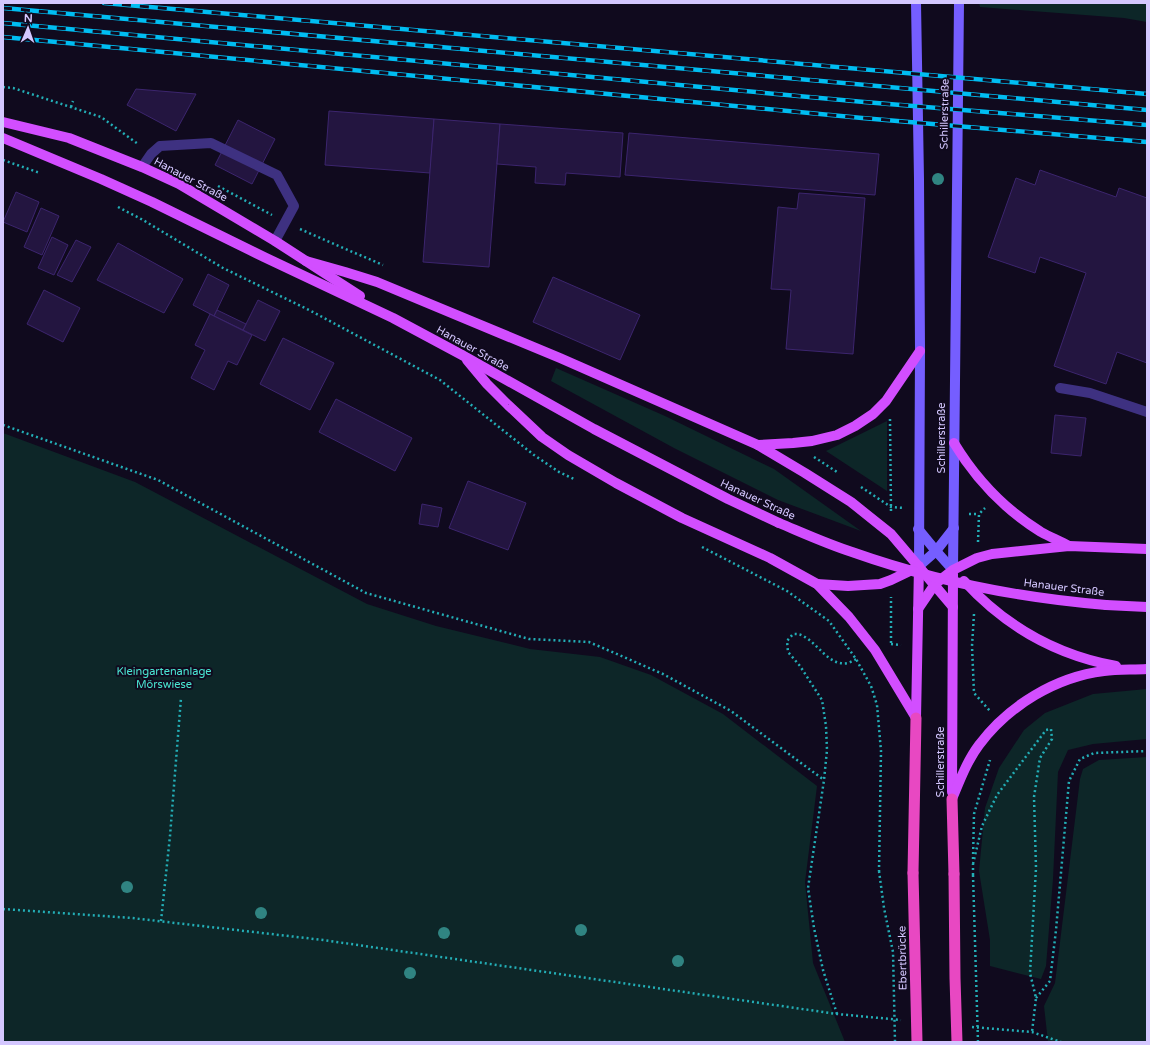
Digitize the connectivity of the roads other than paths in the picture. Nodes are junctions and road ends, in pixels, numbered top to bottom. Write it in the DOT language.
graph roads {
  1 [pos="916,3"];
  2 [pos="958,3"];
  3 [pos="3,122"];
  4 [pos="3,138"];
  5 [pos="142,167"];
  6 [pos="275,241"];
  7 [pos="306,261"];
  8 [pos="393,318"];
  9 [pos="920,351"];
  10 [pos="462,355"];
  11 [pos="1060,388"];
  12 [pos="1147,412"];
  13 [pos="954,443"];
  14 [pos="758,445"];
  15 [pos="954,528"];
  16 [pos="918,529"];
  17 [pos="1069,546"];
  18 [pos="1147,549"];
  19 [pos="936,551"];
  20 [pos="919,566"];
  21 [pos="954,570"];
  22 [pos="817,584"];
  23 [pos="935,584"];
  24 [pos="953,607"];
  25 [pos="1147,607"];
  26 [pos="918,609"];
  27 [pos="1147,669"];
  28 [pos="1134,670"];
  29 [pos="916,718"];
  30 [pos="952,799"];
  31 [pos="913,873"];
  32 [pos="917,1042"];
  33 [pos="957,1042"];
  1 -- 9 [label="main road, Schillerstraße"];
  2 -- 13 [label="main road, Schillerstraße"];
  3 -- 5 [label="main road, Hanauer Straße"];
  4 -- 8 [label="main road, Hanauer Straße"];
  5 -- 6 [label="main road, Hanauer Straße"];
  5 -- 6 [label="lane"];
  6 -- 7 [label="main road, Hanauer Straße"];
  7 -- 8 [label="main road, Hanauer Straße"];
  7 -- 14 [label="main road"];
  8 -- 10 [label="main road, Hanauer Straße"];
  9 -- 14 [label="main road"];
  9 -- 16 [label="main road, Schillerstraße"];
  10 -- 22 [label="main road"];
  10 -- 25 [label="main road, Hanauer Straße, bridge"];
  11 -- 12 [label="lane"];
  13 -- 15 [label="main road, Schillerstraße"];
  13 -- 17 [label="main road"];
  14 -- 20 [label="main road"];
  15 -- 19 [label="main road"];
  15 -- 21 [label="main road, Schillerstraße"];
  16 -- 19 [label="main road"];
  16 -- 20 [label="main road, Schillerstraße"];
  17 -- 18 [label="main road"];
  17 -- 21 [label="main road"];
  19 -- 20 [label="main road"];
  19 -- 21 [label="main road"];
  20 -- 22 [label="main road"];
  20 -- 23 [label="main road"];
  20 -- 26 [label="main road, Schillerstraße"];
  21 -- 23 [label="main road"];
  21 -- 24 [label="main road, Schillerstraße"];
  21 -- 28 [label="main road"];
  22 -- 29 [label="main road"];
  23 -- 24 [label="main road"];
  23 -- 26 [label="main road"];
  24 -- 30 [label="main road, Schillerstraße"];
  26 -- 29 [label="main road, Schillerstraße"];
  27 -- 28 [label="main road"];
  28 -- 30 [label="main road"];
  29 -- 31 [label="highway, Schillerstraße"];
  30 -- 33 [label="highway, Schillerstraße, bridge"];
  31 -- 32 [label="highway, Ebertbrücke, bridge"];
}
